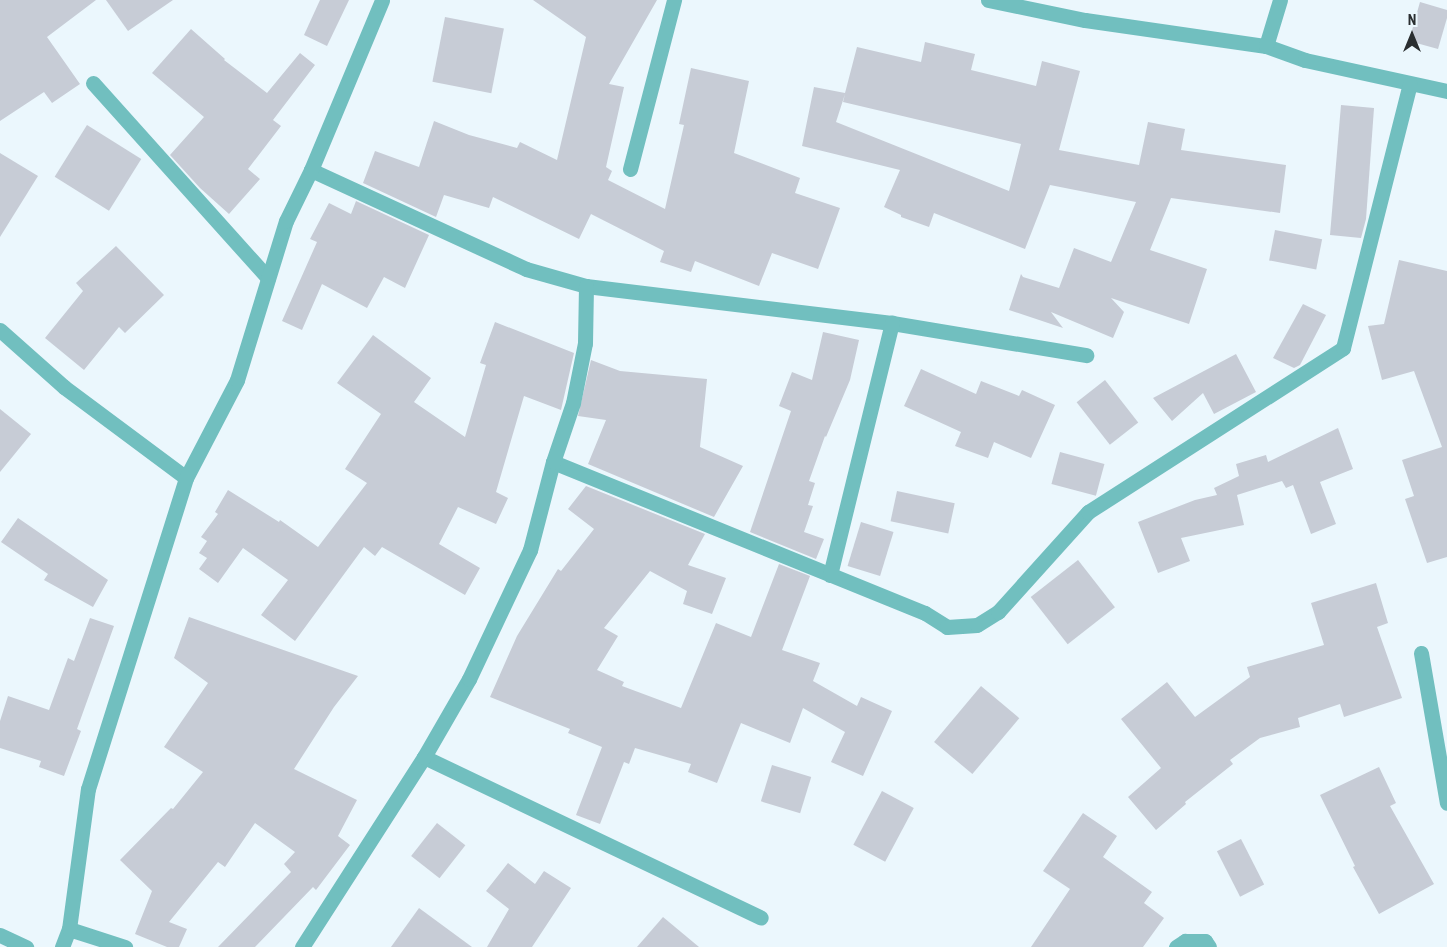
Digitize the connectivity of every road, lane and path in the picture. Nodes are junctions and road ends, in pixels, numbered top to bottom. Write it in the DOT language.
graph roads {
  1 [pos="382,0"];
  2 [pos="674,0"];
  3 [pos="988,0"];
  4 [pos="1280,0"];
  5 [pos="1266,46"];
  6 [pos="93,83"];
  7 [pos="1410,84"];
  8 [pos="1447,91"];
  9 [pos="630,169"];
  10 [pos="311,170"];
  11 [pos="268,278"];
  12 [pos="586,286"];
  13 [pos="892,323"];
  14 [pos="0,330"];
  15 [pos="1086,355"];
  16 [pos="554,462"];
  17 [pos="186,478"];
  18 [pos="830,575"];
  19 [pos="1421,653"];
  20 [pos="424,757"];
  21 [pos="1447,803"];
  22 [pos="761,918"];
  23 [pos="69,928"];
  24 [pos="0,935"];
  25 [pos="26,947"];
  26 [pos="62,947"];
  27 [pos="126,947"];
  28 [pos="302,947"];
  29 [pos="1176,947"];
  30 [pos="1209,947"];
  1 -- 10 [label="street"];
  2 -- 9 [label="street"];
  3 -- 5 [label="street"];
  4 -- 5 [label="street"];
  5 -- 7 [label="street"];
  6 -- 11 [label="street"];
  7 -- 8 [label="street"];
  7 -- 18 [label="street"];
  10 -- 11 [label="street"];
  10 -- 12 [label="street"];
  11 -- 17 [label="street"];
  12 -- 13 [label="street"];
  12 -- 16 [label="street"];
  13 -- 15 [label="street"];
  13 -- 18 [label="street"];
  14 -- 17 [label="street"];
  16 -- 18 [label="street"];
  16 -- 20 [label="street"];
  17 -- 23 [label="street"];
  19 -- 21 [label="street"];
  20 -- 22 [label="street"];
  20 -- 28 [label="street"];
  23 -- 26 [label="street"];
  23 -- 27 [label="street"];
  24 -- 25 [label="street"];
  29 -- 30 [label="street"];
}
